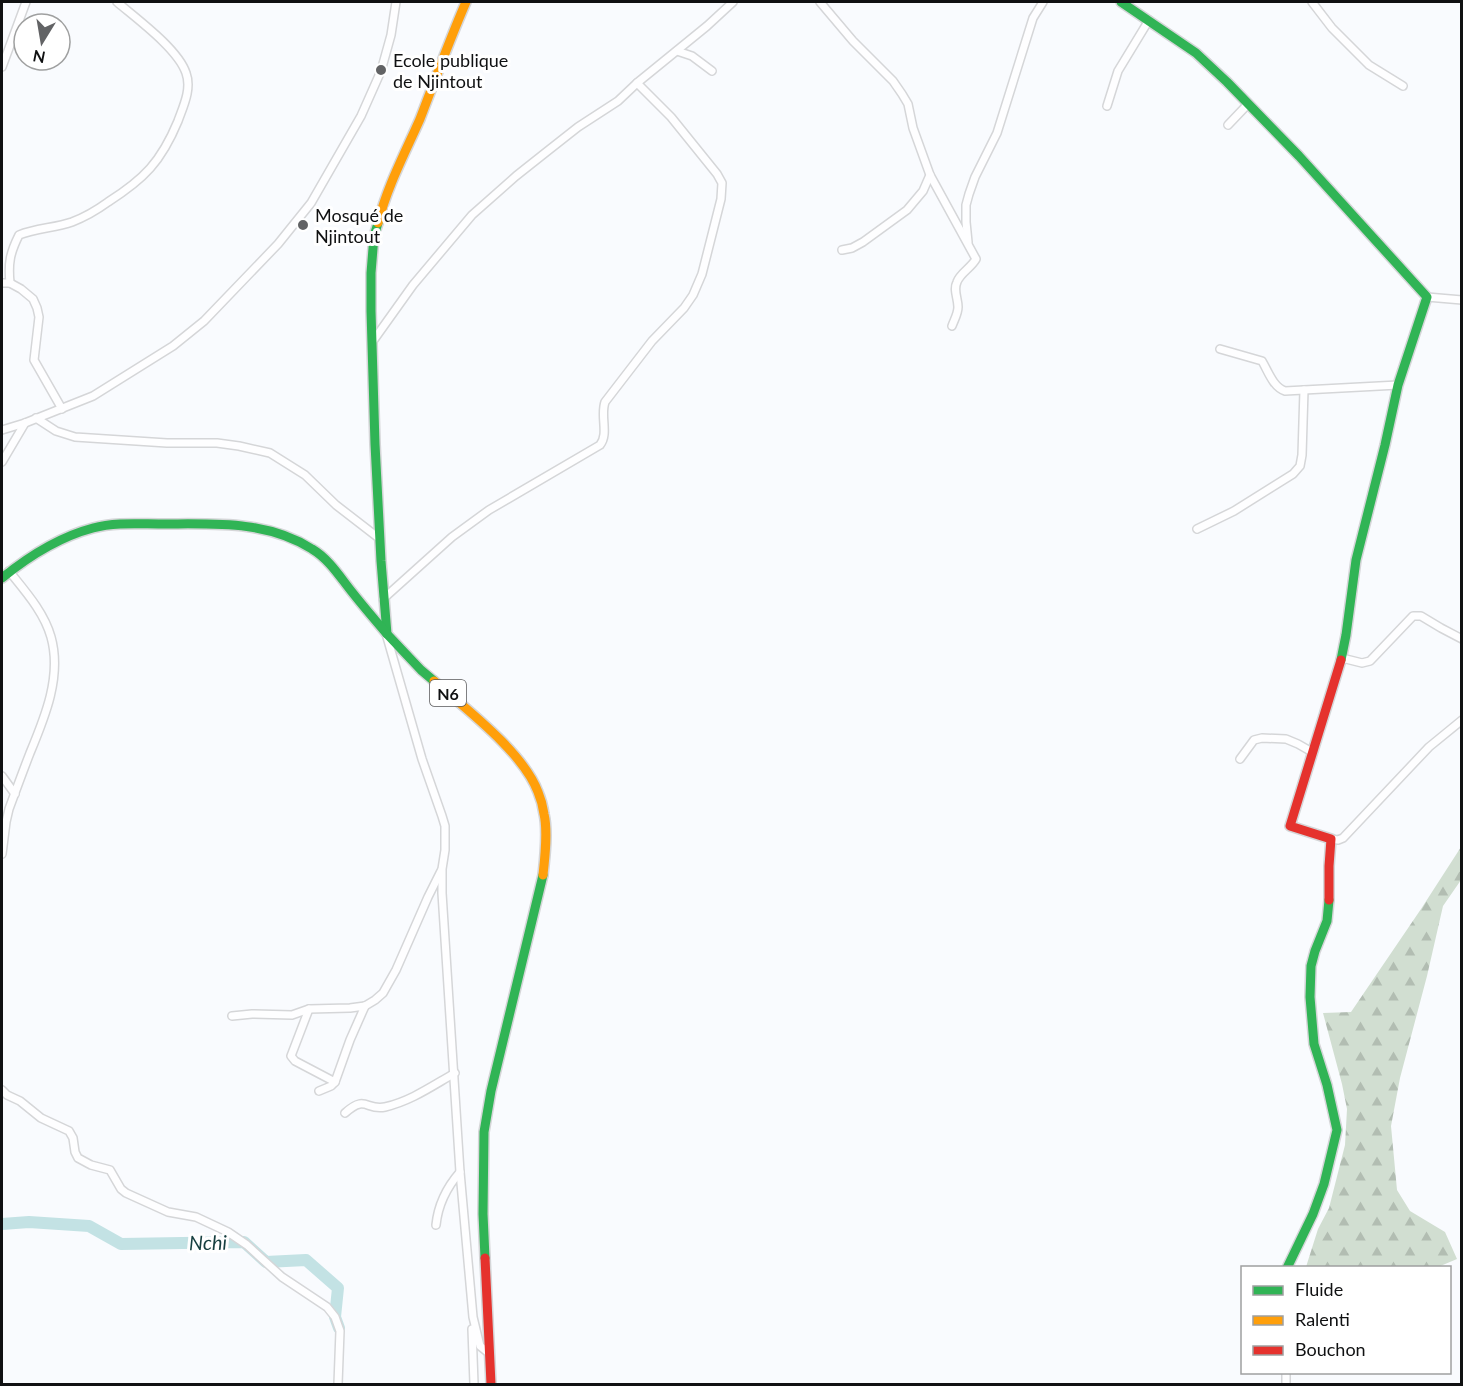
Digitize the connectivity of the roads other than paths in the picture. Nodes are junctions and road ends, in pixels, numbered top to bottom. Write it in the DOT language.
graph roads {
  1 [pos="26,2"];
  2 [pos="117,2"];
  3 [pos="396,2"];
  4 [pos="466,2"];
  5 [pos="733,2"];
  6 [pos="820,2"];
  7 [pos="1042,2"];
  8 [pos="1121,2"];
  9 [pos="1312,2"];
  10 [pos="1149,20"];
  11 [pos="677,51"];
  12 [pos="2,68"];
  13 [pos="712,71"];
  14 [pos="638,83"];
  15 [pos="1403,86"];
  16 [pos="1248,104"];
  17 [pos="1107,106"];
  18 [pos="1228,126"];
  19 [pos="930,175"];
  20 [pos="969,246"];
  21 [pos="842,250"];
  22 [pos="2,283"];
  23 [pos="10,283"];
  24 [pos="1427,297"];
  25 [pos="1461,300"];
  26 [pos="952,326"];
  27 [pos="372,342"];
  28 [pos="1220,348"];
  29 [pos="1398,385"];
  30 [pos="1304,390"];
  31 [pos="62,409"];
  32 [pos="36,418"];
  33 [pos="25,423"];
  34 [pos="2,429"];
  35 [pos="2,462"];
  36 [pos="1197,529"];
  37 [pos="380,539"];
  38 [pos="5,574"];
  39 [pos="383,599"];
  40 [pos="387,634"];
  41 [pos="1461,639"];
  42 [pos="1342,658"];
  43 [pos="1461,720"];
  44 [pos="1312,752"];
  45 [pos="1240,759"];
  46 [pos="2,776"];
  47 [pos="15,794"];
  48 [pos="1331,839"];
  49 [pos="2,854"];
  50 [pos="442,869"];
  51 [pos="365,1006"];
  52 [pos="309,1010"];
  53 [pos="232,1016"];
  54 [pos="454,1073"];
  55 [pos="334,1082"];
  56 [pos="2,1090"];
  57 [pos="319,1091"];
  58 [pos="345,1113"];
  59 [pos="460,1173"];
  60 [pos="436,1225"];
  61 [pos="1288,1266"];
  62 [pos="473,1317"];
  63 [pos="490,1354"];
  64 [pos="338,1384"];
  65 [pos="474,1384"];
  66 [pos="491,1384"];
  1 -- 12 [label="street"];
  2 -- 23 [label="street"];
  3 -- 31 [label="street"];
  4 -- 27 [label="main road"];
  5 -- 11 [label="street"];
  6 -- 19 [label="street"];
  7 -- 20 [label="street"];
  8 -- 10 [label="main road"];
  9 -- 15 [label="street"];
  10 -- 16 [label="main road"];
  10 -- 17 [label="street"];
  11 -- 13 [label="street"];
  11 -- 14 [label="street"];
  14 -- 27 [label="street"];
  14 -- 39 [label="street"];
  16 -- 18 [label="street"];
  16 -- 24 [label="main road"];
  19 -- 20 [label="street"];
  19 -- 21 [label="street"];
  20 -- 26 [label="street"];
  22 -- 23 [label="street"];
  23 -- 31 [label="street"];
  24 -- 25 [label="street"];
  24 -- 29 [label="main road"];
  27 -- 37 [label="main road"];
  28 -- 30 [label="street"];
  29 -- 30 [label="street"];
  29 -- 42 [label="main road"];
  30 -- 36 [label="street"];
  31 -- 32 [label="street"];
  32 -- 33 [label="street"];
  32 -- 37 [label="street"];
  33 -- 34 [label="street"];
  33 -- 35 [label="street"];
  37 -- 39 [label="main road"];
  38 -- 40 [label="main road"];
  38 -- 47 [label="street"];
  39 -- 40 [label="main road"];
  40 -- 50 [label="street"];
  40 -- 63 [label="main road, N6"];
  41 -- 42 [label="street"];
  42 -- 44 [label="main road"];
  43 -- 48 [label="street"];
  44 -- 45 [label="street"];
  44 -- 48 [label="main road"];
  46 -- 47 [label="street"];
  47 -- 49 [label="street"];
  48 -- 61 [label="main road"];
  50 -- 51 [label="street"];
  50 -- 54 [label="street"];
  51 -- 52 [label="street"];
  51 -- 55 [label="street"];
  52 -- 53 [label="street"];
  52 -- 55 [label="street"];
  54 -- 58 [label="street"];
  54 -- 59 [label="street"];
  55 -- 57 [label="street"];
  56 -- 64 [label="street"];
  59 -- 60 [label="street"];
  59 -- 62 [label="street"];
  62 -- 63 [label="street"];
  62 -- 65 [label="street"];
  63 -- 66 [label="main road, N6"];
}
